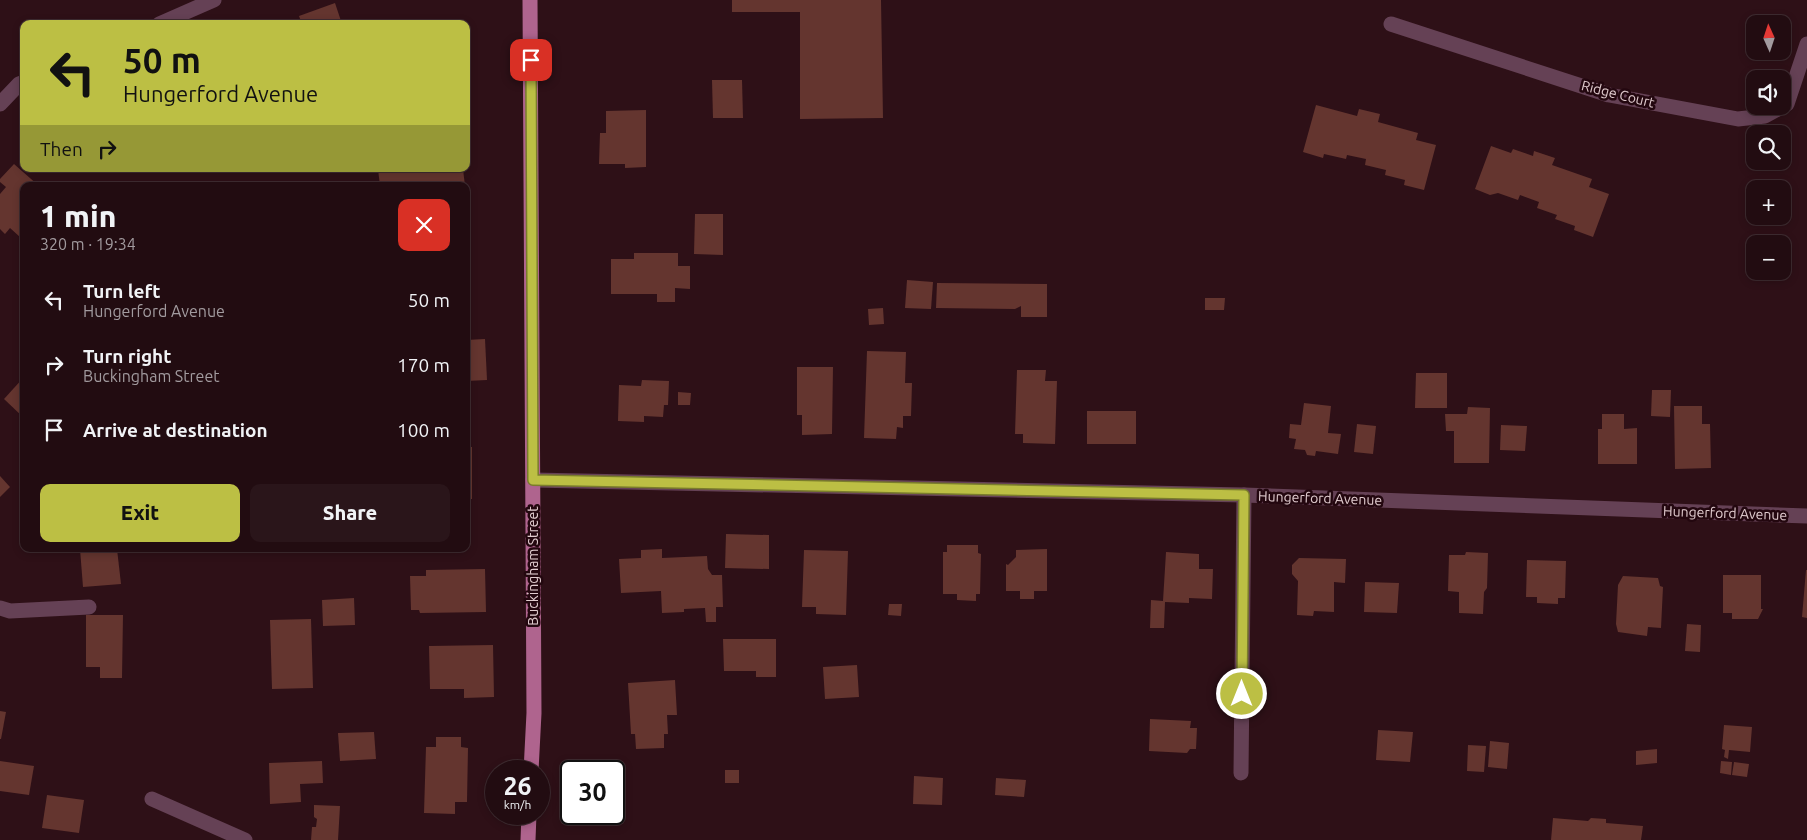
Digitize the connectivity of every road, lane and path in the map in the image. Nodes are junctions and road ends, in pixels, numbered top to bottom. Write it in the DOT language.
graph roads {
  1 [pos="214,0"];
  2 [pos="530,0"];
  3 [pos="168,20"];
  4 [pos="1391,24"];
  5 [pos="1807,44"];
  6 [pos="20,84"];
  7 [pos="0,104"];
  8 [pos="533,480"];
  9 [pos="1244,495"];
  10 [pos="1807,516"];
  11 [pos="88,607"];
  12 [pos="0,608"];
  13 [pos="532,760"];
  14 [pos="1241,774"];
  15 [pos="152,799"];
  16 [pos="529,825"];
  17 [pos="245,840"];
  18 [pos="528,840"];
  1 -- 3 [label="street"];
  2 -- 8 [label="main road, Buckingham Street"];
  4 -- 5 [label="street, Ridge Court"];
  6 -- 7 [label="street"];
  8 -- 9 [label="street, Hungerford Avenue"];
  8 -- 13 [label="main road, Buckingham Street"];
  9 -- 10 [label="street, Hungerford Avenue"];
  9 -- 14 [label="street"];
  11 -- 12 [label="street"];
  15 -- 17 [label="street"];
  16 -- 18 [label="main road"];
}
